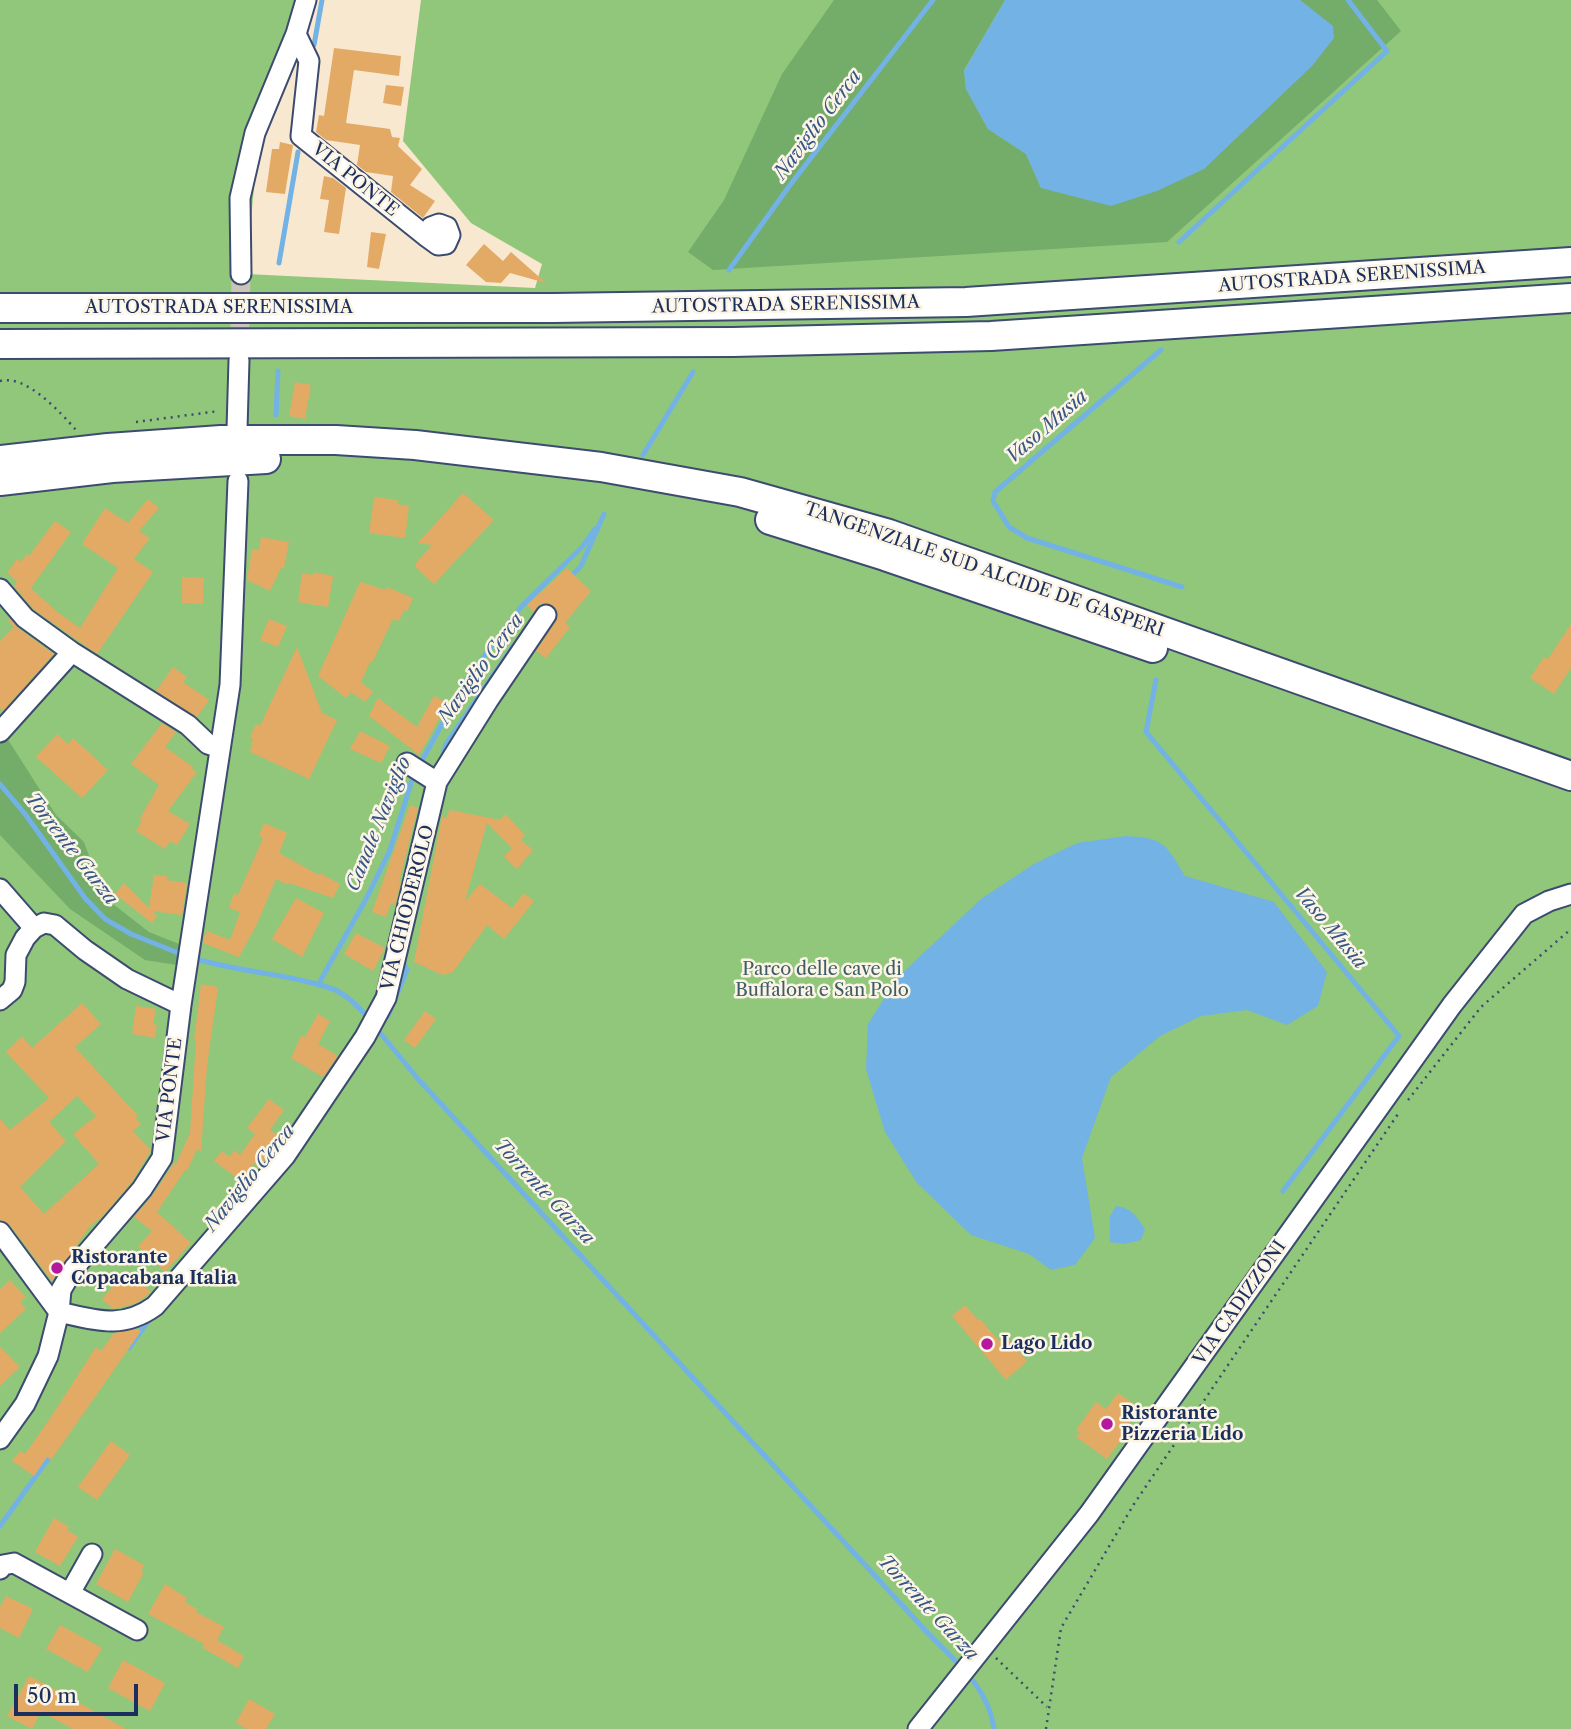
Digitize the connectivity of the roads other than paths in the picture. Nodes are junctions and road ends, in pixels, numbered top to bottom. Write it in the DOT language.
graph roads {
  1 [pos="306,0"];
  2 [pos="296,34"];
  3 [pos="427,237"];
  4 [pos="1571,262"];
  5 [pos="241,274"];
  6 [pos="1571,298"];
  7 [pos="0,308"];
  8 [pos="0,344"];
  9 [pos="239,360"];
  10 [pos="237,419"];
  11 [pos="0,460"];
  12 [pos="0,481"];
  13 [pos="238,481"];
  14 [pos="0,589"];
  15 [pos="546,615"];
  16 [pos="72,652"];
  17 [pos="0,732"];
  18 [pos="220,748"];
  19 [pos="407,763"];
  20 [pos="1571,776"];
  21 [pos="437,782"];
  22 [pos="1571,794"];
  23 [pos="0,889"];
  24 [pos="1571,894"];
  25 [pos="34,928"];
  26 [pos="0,1000"];
  27 [pos="181,1005"];
  28 [pos="0,1232"];
  29 [pos="59,1312"];
  30 [pos="2,1431"];
  31 [pos="92,1554"];
  32 [pos="0,1569"];
  33 [pos="70,1593"];
  34 [pos="136,1630"];
  35 [pos="918,1729"];
  1 -- 2 [label="street"];
  2 -- 3 [label="street, VIA PONTE"];
  2 -- 5 [label="street"];
  4 -- 7 [label="highway, AUTOSTRADA SERENISSIMA"];
  6 -- 8 [label="highway, AUTOSTRADA SERENISSIMA"];
  9 -- 10 [label="street"];
  11 -- 20 [label="highway, TANGENZIALE SUD ALCIDE DE GASPERI"];
  12 -- 22 [label="highway, TANGENZIALE SUD ALCIDE DE GASPERI"];
  13 -- 18 [label="street, VIA PONTE"];
  14 -- 16 [label="street"];
  15 -- 21 [label="street, VIA CHIODEROLO"];
  16 -- 17 [label="street"];
  16 -- 18 [label="street"];
  18 -- 27 [label="street, VIA PONTE"];
  19 -- 21 [label="street"];
  21 -- 29 [label="street, VIA CHIODEROLO"];
  23 -- 25 [label="street"];
  24 -- 35 [label="street, VIA CADIZZONI"];
  25 -- 26 [label="street"];
  25 -- 27 [label="street"];
  27 -- 29 [label="street, VIA PONTE"];
  28 -- 29 [label="street"];
  29 -- 30 [label="street, VIA PONTE"];
  31 -- 33 [label="street"];
  32 -- 33 [label="street"];
  33 -- 34 [label="street"];
}
